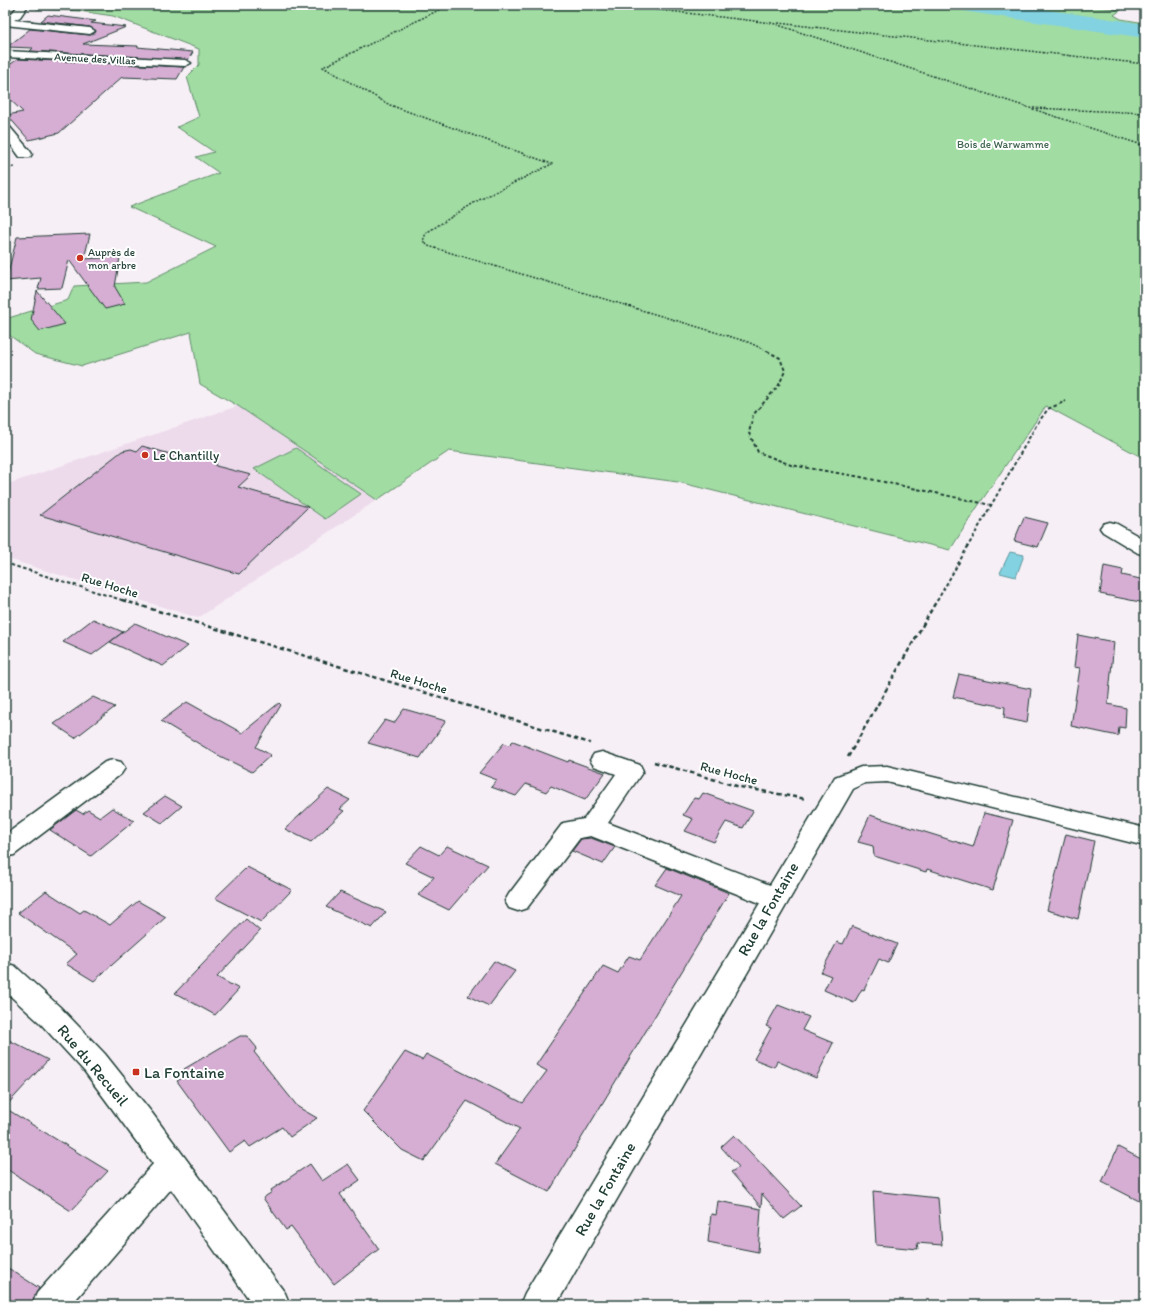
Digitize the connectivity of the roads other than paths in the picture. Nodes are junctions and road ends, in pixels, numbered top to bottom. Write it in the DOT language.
graph roads {
  1 [pos="21,5"];
  2 [pos="5,21"];
  3 [pos="90,31"];
  4 [pos="5,54"];
  5 [pos="184,64"];
  6 [pos="5,129"];
  7 [pos="25,154"];
  8 [pos="1110,528"];
  9 [pos="1145,549"];
  10 [pos="597,752"];
  11 [pos="113,768"];
  12 [pos="592,827"];
  13 [pos="1145,837"];
  14 [pos="5,848"];
  15 [pos="775,898"];
  16 [pos="518,901"];
  17 [pos="5,974"];
  18 [pos="171,1166"];
  19 [pos="49,1305"];
  20 [pos="273,1305"];
  21 [pos="537,1305"];
  1 -- 2 [label="street"];
  2 -- 3 [label="street"];
  4 -- 5 [label="street, Avenue des Villas"];
  6 -- 7 [label="street"];
  8 -- 9 [label="street"];
  10 -- 12 [label="street"];
  11 -- 14 [label="street"];
  12 -- 15 [label="street"];
  12 -- 16 [label="street"];
  13 -- 15 [label="street, Rue la Fontaine"];
  15 -- 21 [label="street, Rue la Fontaine"];
  17 -- 18 [label="street, Rue du Recueil"];
  18 -- 19 [label="street"];
  18 -- 20 [label="street, Rue du Recueil"];
}
